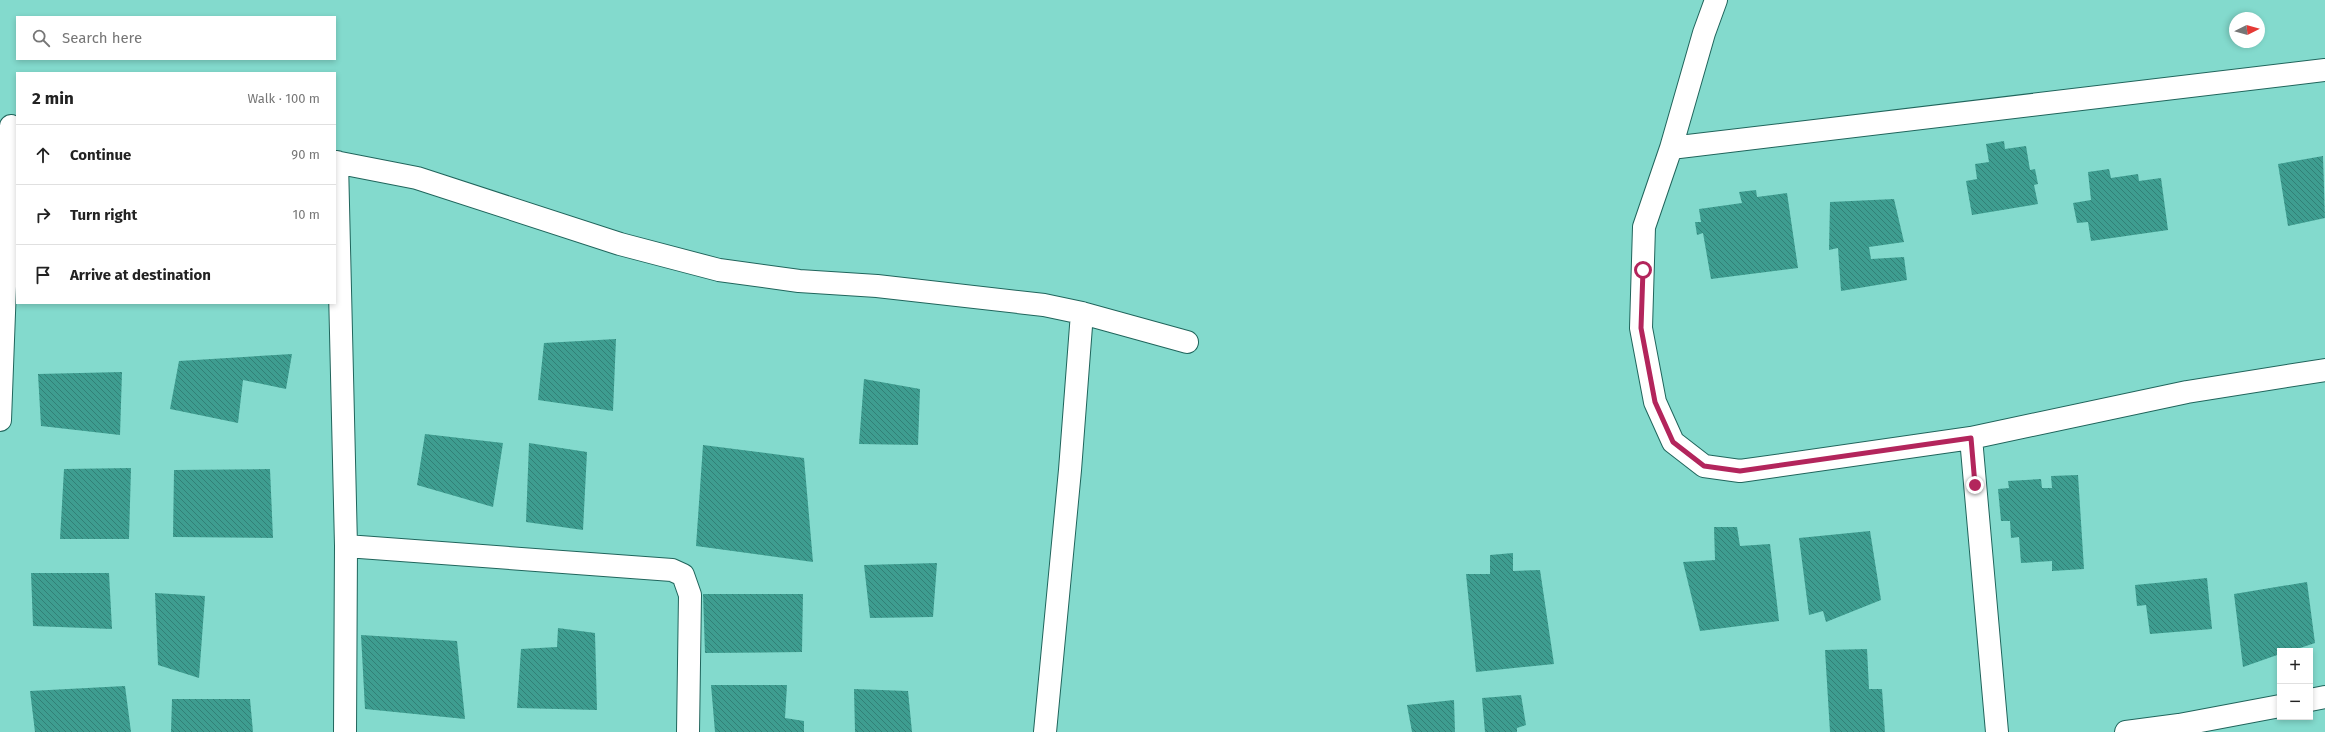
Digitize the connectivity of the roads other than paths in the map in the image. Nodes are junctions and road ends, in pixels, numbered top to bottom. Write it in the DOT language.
graph roads {
  1 [pos="1716,0"];
  2 [pos="2325,70"];
  3 [pos="9,126"];
  4 [pos="1671,148"];
  5 [pos="336,162"];
  6 [pos="1082,313"];
  7 [pos="1187,342"];
  8 [pos="2325,370"];
  9 [pos="0,420"];
  10 [pos="1971,438"];
  11 [pos="346,546"];
  12 [pos="2325,697"];
  13 [pos="2313,699"];
  14 [pos="2277,707"];
  15 [pos="2178,729"];
  16 [pos="345,732"];
  17 [pos="688,732"];
  18 [pos="1045,732"];
  19 [pos="1997,732"];
  20 [pos="2126,732"];
  1 -- 4 [label="street"];
  2 -- 4 [label="street"];
  3 -- 9 [label="street"];
  4 -- 10 [label="street"];
  5 -- 6 [label="street"];
  5 -- 11 [label="street"];
  6 -- 7 [label="street"];
  6 -- 18 [label="street"];
  8 -- 10 [label="street"];
  10 -- 19 [label="street"];
  11 -- 16 [label="street"];
  11 -- 17 [label="street"];
  12 -- 13 [label="street"];
  14 -- 15 [label="street"];
  15 -- 20 [label="street"];
}
